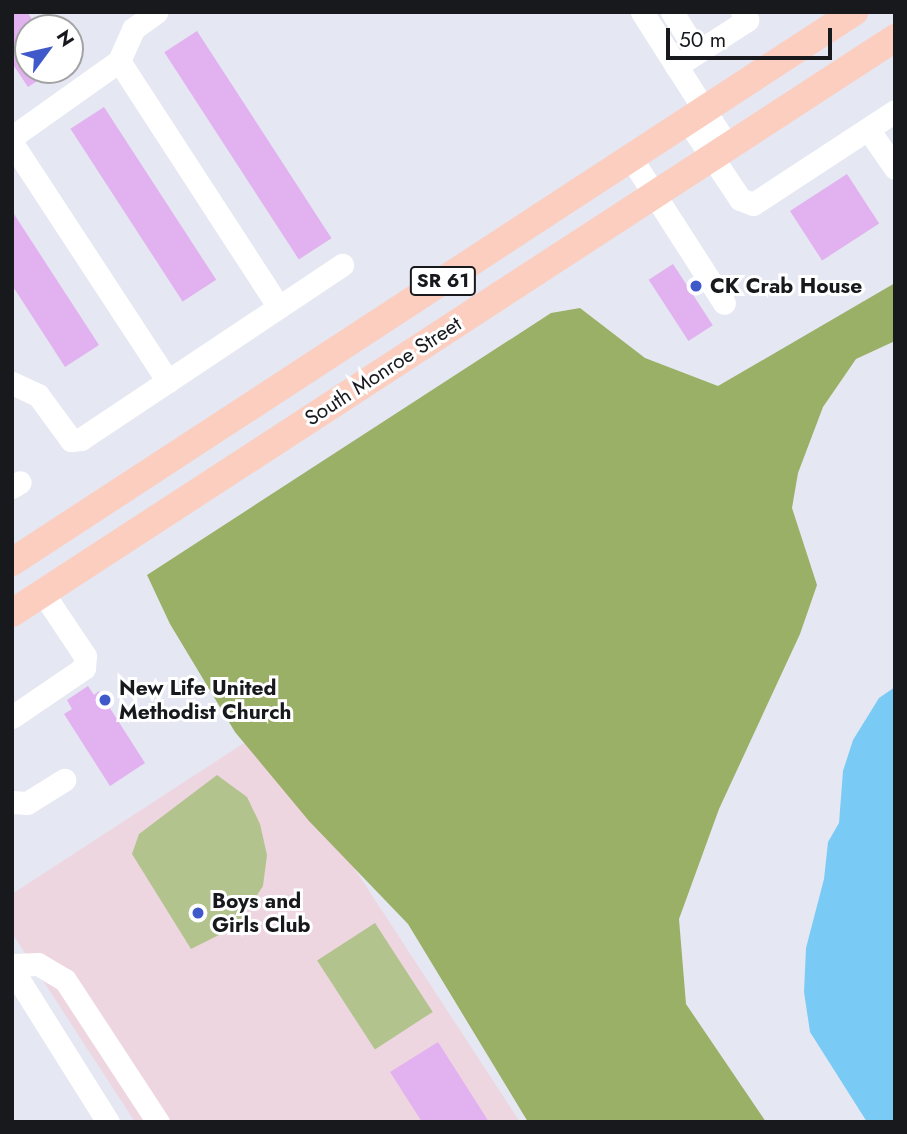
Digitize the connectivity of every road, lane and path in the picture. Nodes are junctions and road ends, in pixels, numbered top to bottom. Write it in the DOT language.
graph roads {
  1 [pos="156,12"];
  2 [pos="642,12"];
  3 [pos="672,12"];
  4 [pos="742,12"];
  5 [pos="854,12"];
  6 [pos="895,38"];
  7 [pos="697,52"];
  8 [pos="119,61"];
  9 [pos="676,66"];
  10 [pos="895,111"];
  11 [pos="696,115"];
  12 [pos="869,128"];
  13 [pos="12,137"];
  14 [pos="12,143"];
  15 [pos="720,152"];
  16 [pos="631,158"];
  17 [pos="895,168"];
  18 [pos="654,195"];
  19 [pos="342,265"];
  20 [pos="724,303"];
  21 [pos="279,307"];
  22 [pos="169,381"];
  23 [pos="12,383"];
  24 [pos="14,558"];
  25 [pos="43,593"];
  26 [pos="12,613"];
  27 [pos="12,717"];
  28 [pos="64,780"];
  29 [pos="12,802"];
  30 [pos="12,967"];
  31 [pos="108,1122"];
  32 [pos="159,1122"];
  1 -- 8 [label="street"];
  2 -- 9 [label="street"];
  3 -- 7 [label="street"];
  4 -- 7 [label="street"];
  5 -- 11 [label="main road, South Monroe Street / SR 61"];
  6 -- 15 [label="main road, South Monroe Street / SR 61"];
  7 -- 9 [label="street"];
  8 -- 13 [label="street"];
  8 -- 21 [label="street"];
  9 -- 11 [label="street"];
  10 -- 12 [label="street"];
  11 -- 15 [label="street"];
  11 -- 16 [label="main road, South Monroe Street / SR 61"];
  12 -- 15 [label="street"];
  12 -- 17 [label="street"];
  14 -- 22 [label="street"];
  15 -- 18 [label="main road, South Monroe Street / SR 61"];
  16 -- 18 [label="street"];
  16 -- 24 [label="main road, South Monroe Street / SR 61"];
  18 -- 20 [label="street"];
  18 -- 25 [label="main road, South Monroe Street / SR 61"];
  19 -- 21 [label="street"];
  21 -- 22 [label="street"];
  22 -- 23 [label="street"];
  25 -- 26 [label="main road, South Monroe Street / SR 61"];
  25 -- 27 [label="street"];
  28 -- 29 [label="street"];
  30 -- 31 [label="street"];
  30 -- 32 [label="street"];
}
